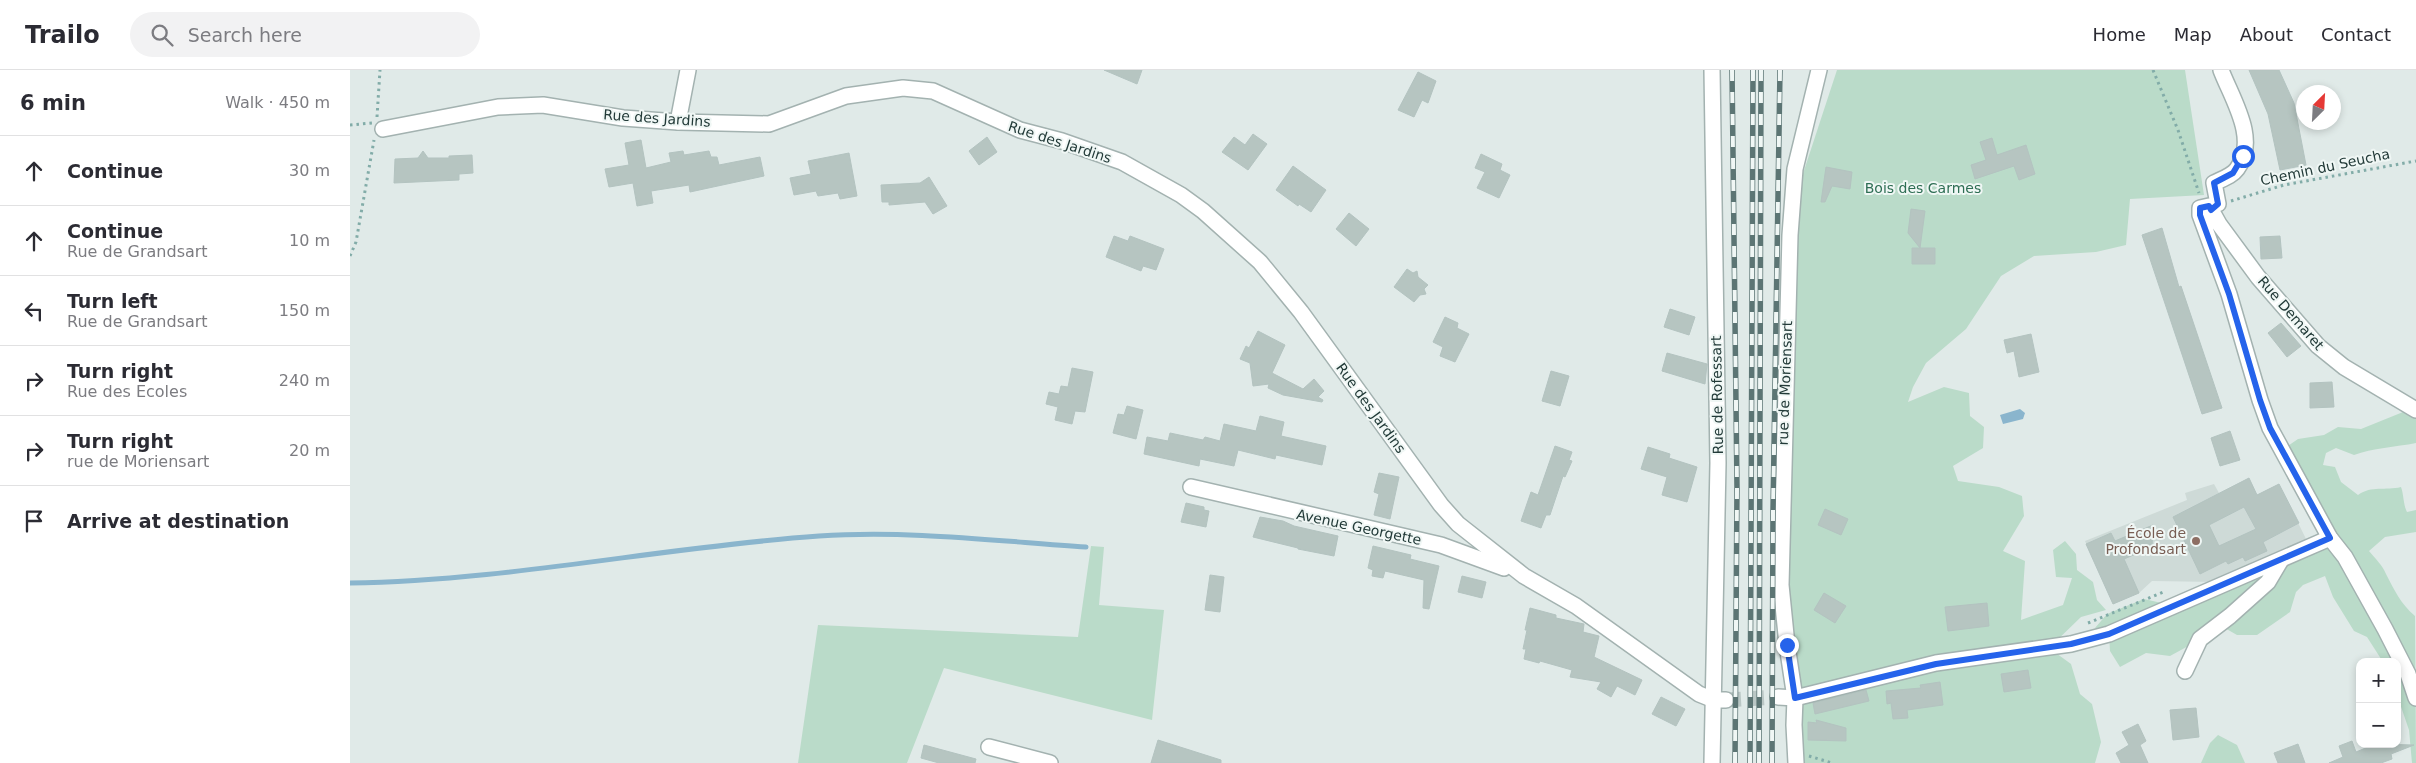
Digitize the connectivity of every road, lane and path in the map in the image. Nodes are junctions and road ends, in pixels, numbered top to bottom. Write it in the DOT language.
graph roads {
  1 [pos="380,70"];
  2 [pos="688,70"];
  3 [pos="1712,70"];
  4 [pos="1819,70"];
  5 [pos="2153,70"];
  6 [pos="2221,70"];
  7 [pos="678,122"];
  8 [pos="380,125"];
  9 [pos="2416,161"];
  10 [pos="2211,207"];
  11 [pos="350,256"];
  12 [pos="2416,410"];
  13 [pos="1191,487"];
  14 [pos="2330,538"];
  15 [pos="2281,560"];
  16 [pos="1524,576"];
  17 [pos="2184,671"];
  18 [pos="1778,697"];
  19 [pos="1795,698"];
  20 [pos="2416,698"];
  21 [pos="1720,700"];
  22 [pos="989,747"];
  23 [pos="1796,759"];
  24 [pos="1050,763"];
  25 [pos="1712,763"];
  26 [pos="1832,763"];
  1 -- 8 [label="path"];
  2 -- 7 [label="street"];
  3 -- 21 [label="street, Rue de Rofessart"];
  4 -- 19 [label="street, rue de Moriensart"];
  5 -- 10 [label="path"];
  6 -- 10 [label="street"];
  7 -- 8 [label="street, Rue des Jardins"];
  7 -- 16 [label="street, Rue des Jardins"];
  8 -- 11 [label="path"];
  9 -- 10 [label="path, Chemin du Seucha"];
  10 -- 12 [label="street, Rue Demaret"];
  10 -- 14 [label="street"];
  13 -- 16 [label="street, Avenue Georgette"];
  14 -- 15 [label="street"];
  14 -- 20 [label="street"];
  15 -- 17 [label="street"];
  15 -- 19 [label="street"];
  16 -- 21 [label="street, Rue des Jardins"];
  18 -- 19 [label="street"];
  19 -- 23 [label="street, rue de Moriensart"];
  21 -- 25 [label="street, Rue de Rofessart"];
  22 -- 24 [label="street"];
  23 -- 26 [label="path"];
}
